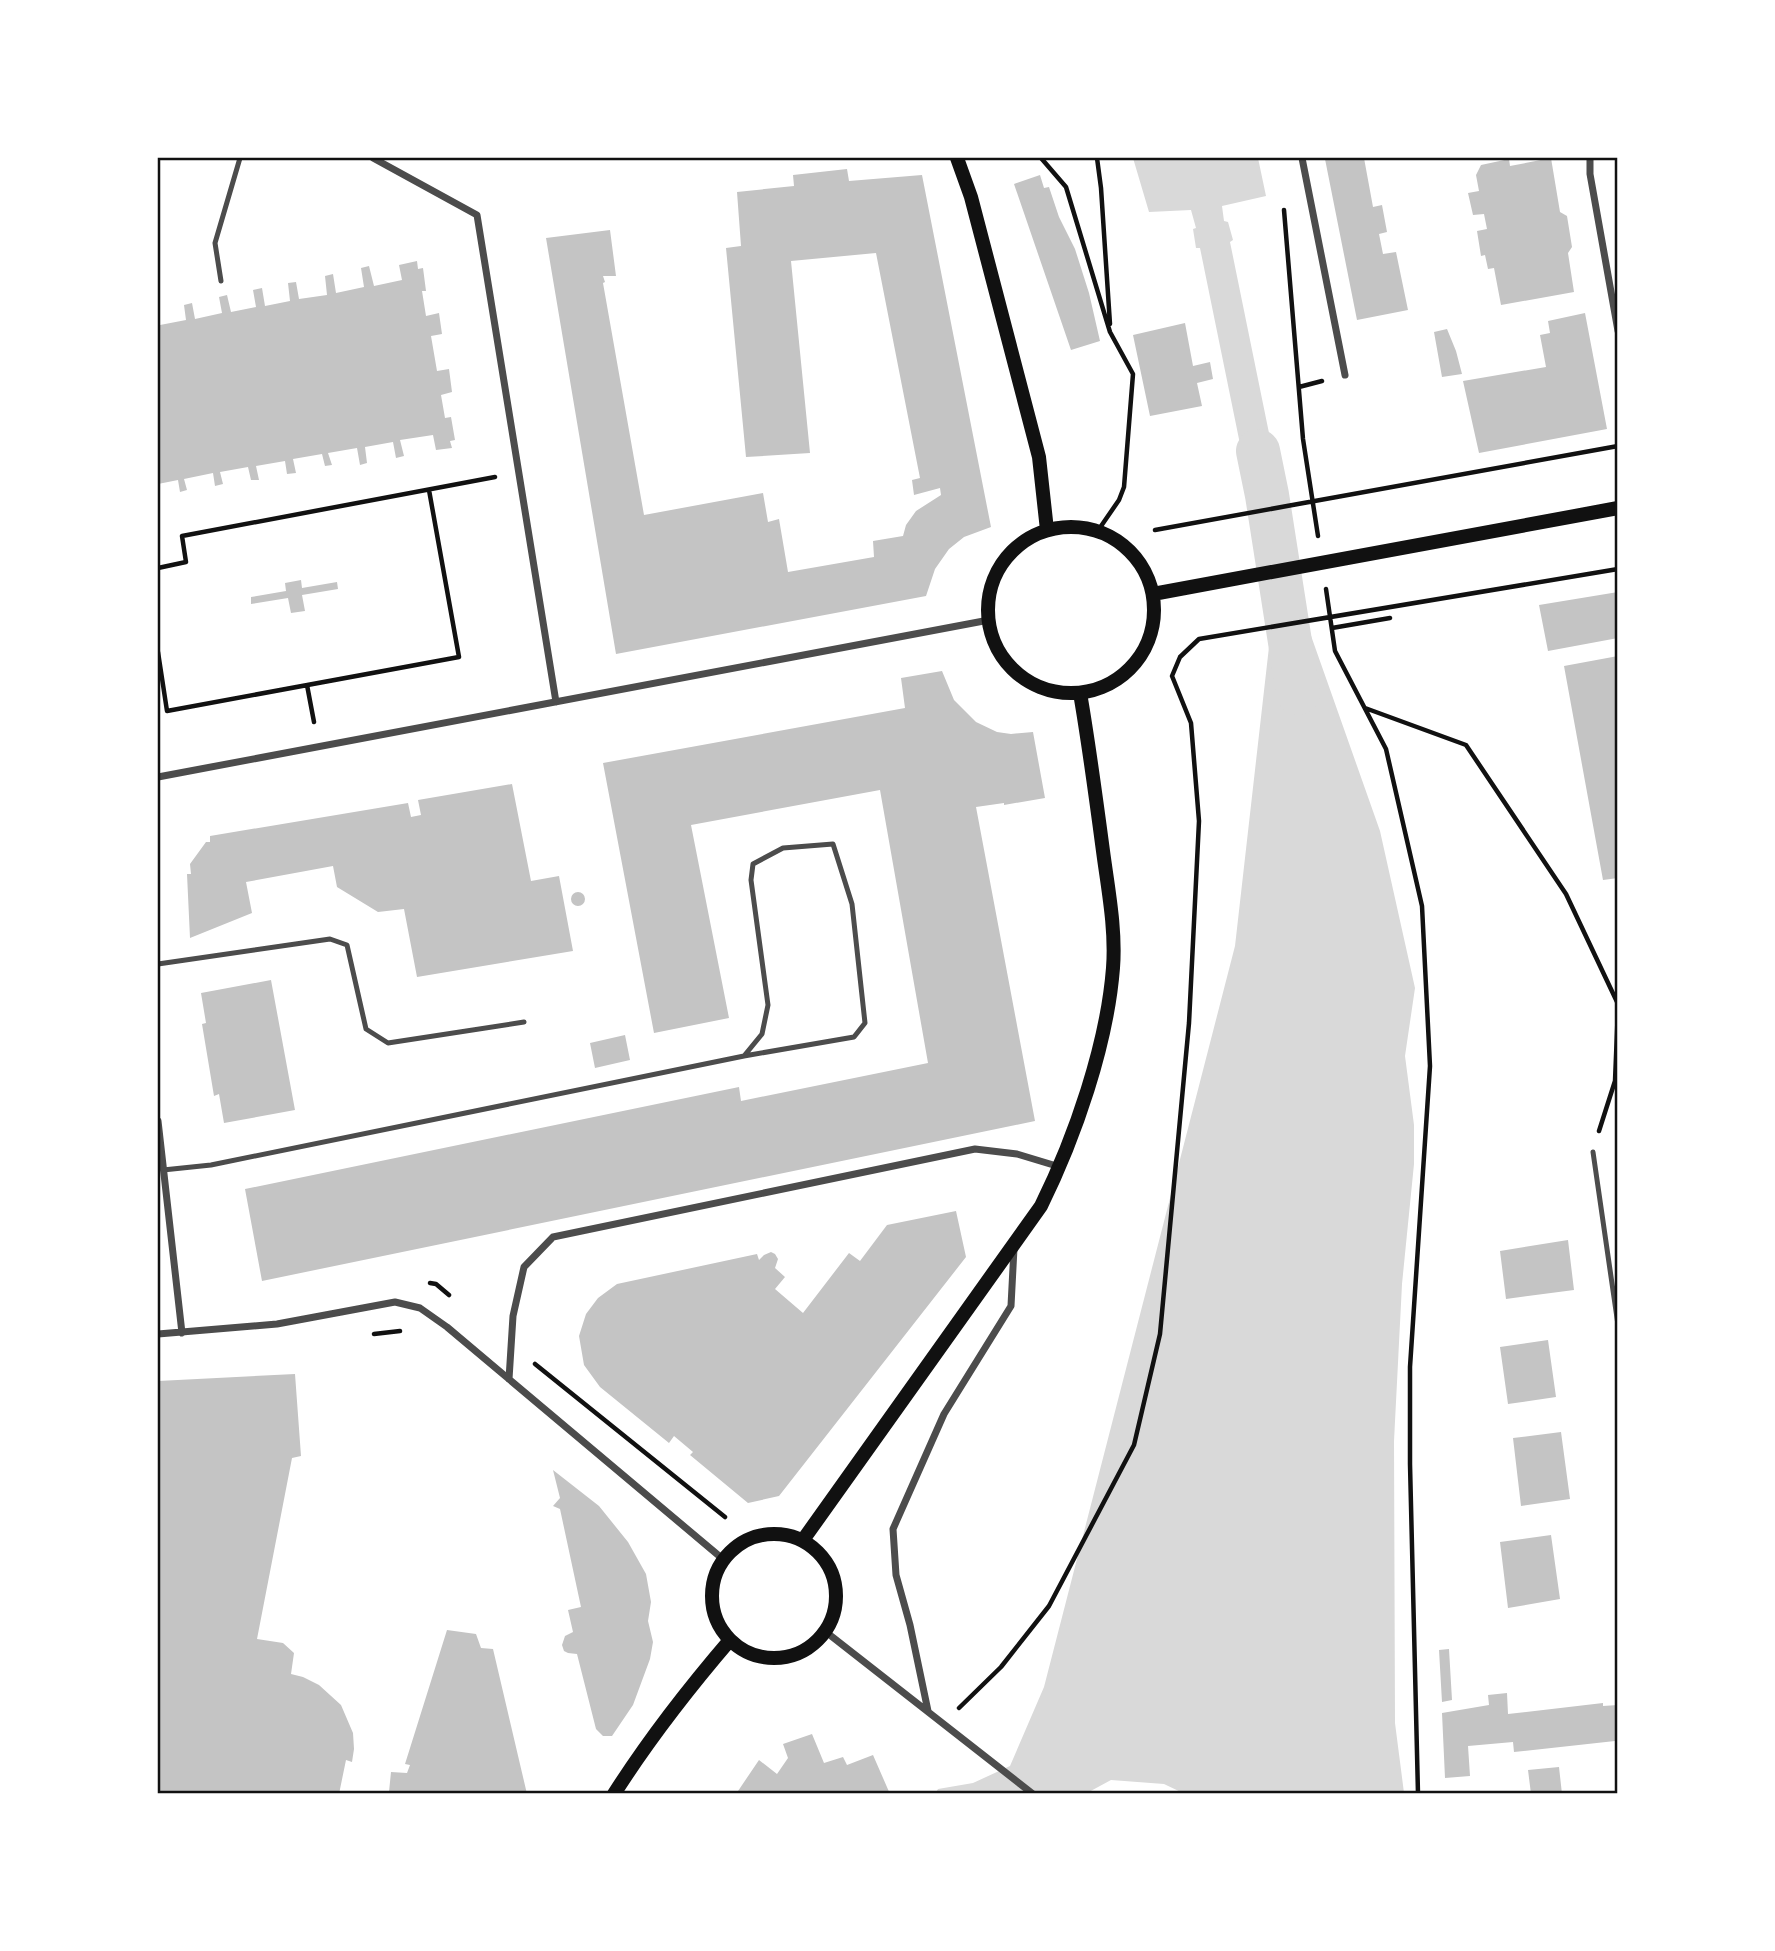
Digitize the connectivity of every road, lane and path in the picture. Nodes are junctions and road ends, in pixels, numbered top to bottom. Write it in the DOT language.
graph roads {
  1 [pos="240,158"];
  2 [pos="373,158"];
  3 [pos="957,158"];
  4 [pos="1041,158"];
  5 [pos="1097,158"];
  6 [pos="1302,158"];
  7 [pos="1590,158"];
  8 [pos="1284,209"];
  9 [pos="222,281"];
  10 [pos="1618,331"];
  11 [pos="1110,332"];
  12 [pos="1345,375"];
  13 [pos="1618,446"];
  14 [pos="519,472"];
  15 [pos="429,490"];
  16 [pos="1618,508"];
  17 [pos="1047,530"];
  18 [pos="1155,530"];
  19 [pos="1097,531"];
  20 [pos="1319,547"];
  21 [pos="158,568"];
  22 [pos="1618,569"];
  23 [pos="1325,587"];
  24 [pos="1153,594"];
  25 [pos="1390,618"];
  26 [pos="989,620"];
  27 [pos="1332,628"];
  28 [pos="158,652"];
  29 [pos="307,685"];
  30 [pos="1080,693"];
  31 [pos="556,702"];
  32 [pos="1365,708"];
  33 [pos="319,747"];
  34 [pos="158,778"];
  35 [pos="158,964"];
  36 [pos="1618,1006"];
  37 [pos="524,1022"];
  38 [pos="744,1056"];
  39 [pos="158,1121"];
  40 [pos="1593,1152"];
  41 [pos="1060,1167"];
  42 [pos="163,1170"];
  43 [pos="1014,1244"];
  44 [pos="1618,1325"];
  45 [pos="407,1330"];
  46 [pos="182,1333"];
  47 [pos="158,1334"];
  48 [pos="365,1335"];
  49 [pos="509,1379"];
  50 [pos="803,1540"];
  51 [pos="724,1560"];
  52 [pos="826,1632"];
  53 [pos="730,1640"];
  54 [pos="928,1711"];
  55 [pos="944,1724"];
  56 [pos="1419,1793"];
  57 [pos="614,1794"];
  58 [pos="1033,1794"];
  1 -- 9 [label="lane"];
  2 -- 14 [label="street"];
  3 -- 17 [label="main road"];
  4 -- 11 [label="path"];
  5 -- 11 [label="path"];
  6 -- 12 [label="street"];
  7 -- 10 [label="street"];
  8 -- 20 [label="path"];
  11 -- 19 [label="path"];
  13 -- 18 [label="path"];
  14 -- 15 [label="path"];
  14 -- 31 [label="street"];
  15 -- 21 [label="path"];
  15 -- 29 [label="path"];
  16 -- 24 [label="main road"];
  17 -- 19 [label="main road"];
  17 -- 26 [label="main road"];
  19 -- 24 [label="main road"];
  22 -- 55 [label="path"];
  23 -- 27 [label="path"];
  24 -- 30 [label="main road"];
  25 -- 27 [label="path"];
  26 -- 30 [label="main road"];
  26 -- 31 [label="street"];
  27 -- 32 [label="path"];
  28 -- 29 [label="path"];
  29 -- 33 [label="path"];
  30 -- 41 [label="main road"];
  31 -- 33 [label="street"];
  32 -- 36 [label="path"];
  32 -- 56 [label="path"];
  33 -- 34 [label="street"];
  35 -- 37 [label="lane"];
  36 -- 40 [label="path"];
  38 -- 38 [label="lane"];
  38 -- 42 [label="lane"];
  39 -- 42 [label="street"];
  40 -- 44 [label="lane"];
  41 -- 43 [label="main road"];
  41 -- 49 [label="street"];
  42 -- 46 [label="street"];
  43 -- 50 [label="main road"];
  43 -- 54 [label="street"];
  45 -- 48 [label="path"];
  46 -- 47 [label="street"];
  46 -- 49 [label="street"];
  49 -- 51 [label="street"];
  50 -- 51 [label="main road"];
  50 -- 52 [label="main road"];
  51 -- 53 [label="main road"];
  52 -- 53 [label="main road"];
  52 -- 54 [label="street"];
  53 -- 57 [label="main road"];
  54 -- 55 [label="street"];
  55 -- 58 [label="street"];
}
